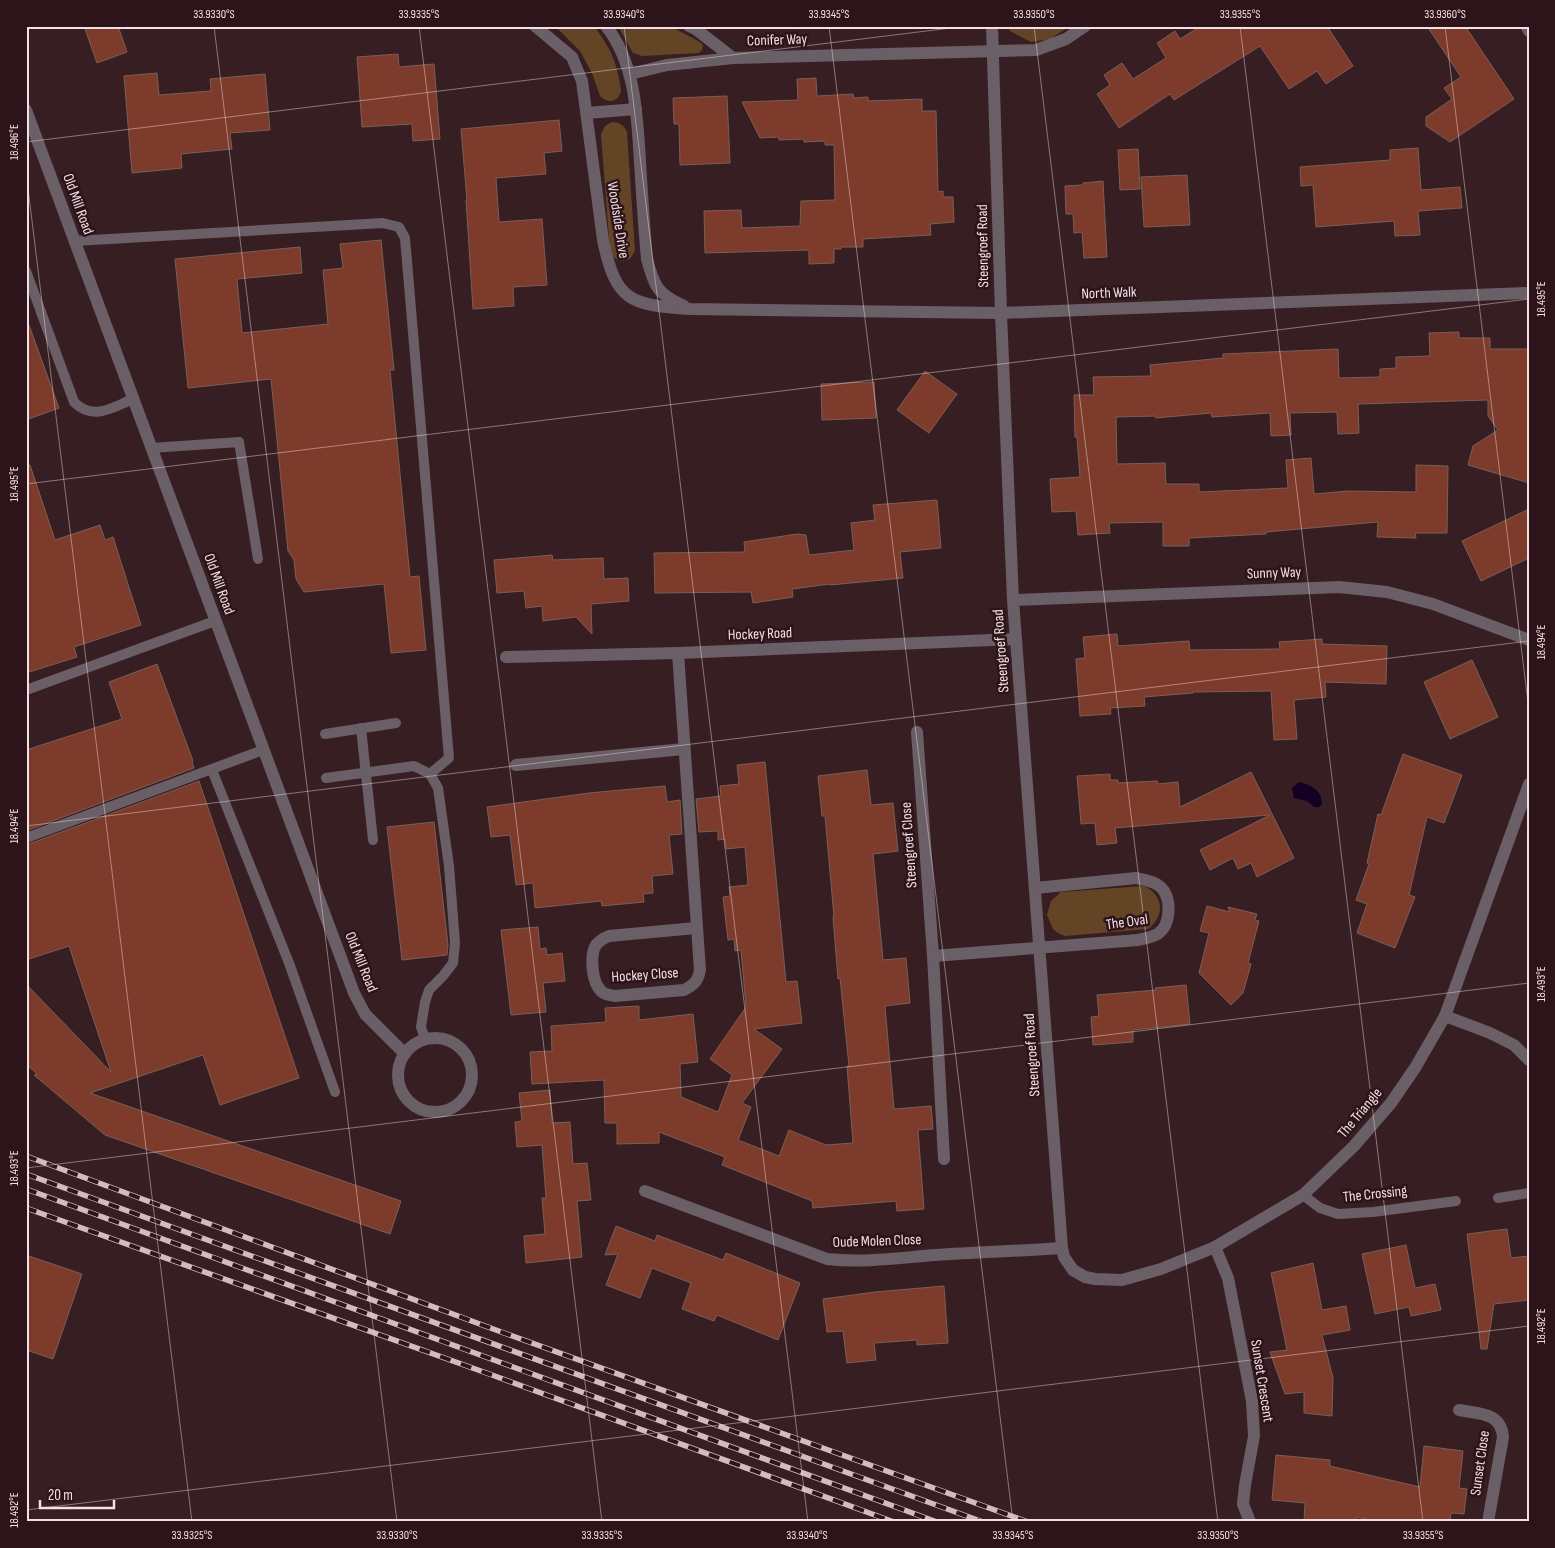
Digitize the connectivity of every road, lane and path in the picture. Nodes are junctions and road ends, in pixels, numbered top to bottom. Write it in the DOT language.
graph roads {
  1 [pos="534,26"];
  2 [pos="606,26"];
  3 [pos="689,26"];
  4 [pos="992,26"];
  5 [pos="1085,26"];
  6 [pos="1526,26"];
  7 [pos="1529,31"];
  8 [pos="994,51"];
  9 [pos="733,58"];
  10 [pos="630,74"];
  11 [pos="636,109"];
  12 [pos="26,110"];
  13 [pos="587,113"];
  14 [pos="74,241"];
  15 [pos="26,271"];
  16 [pos="1529,293"];
  17 [pos="691,309"];
  18 [pos="1001,313"];
  19 [pos="133,399"];
  20 [pos="151,448"];
  21 [pos="258,559"];
  22 [pos="1013,600"];
  23 [pos="215,621"];
  24 [pos="1016,639"];
  25 [pos="1529,640"];
  26 [pos="678,653"];
  27 [pos="506,656"];
  28 [pos="26,690"];
  29 [pos="396,723"];
  30 [pos="361,728"];
  31 [pos="918,732"];
  32 [pos="325,734"];
  33 [pos="684,749"];
  34 [pos="263,750"];
  35 [pos="516,765"];
  36 [pos="212,770"];
  37 [pos="366,772"];
  38 [pos="430,774"];
  39 [pos="326,778"];
  40 [pos="1529,784"];
  41 [pos="26,838"];
  42 [pos="373,840"];
  43 [pos="1035,888"];
  44 [pos="696,928"];
  45 [pos="1040,947"];
  46 [pos="933,956"];
  47 [pos="1445,1016"];
  48 [pos="425,1039"];
  49 [pos="404,1054"];
  50 [pos="1529,1060"];
  51 [pos="335,1092"];
  52 [pos="944,1159"];
  53 [pos="646,1191"];
  54 [pos="1529,1193"];
  55 [pos="1303,1195"];
  56 [pos="1498,1198"];
  57 [pos="1456,1201"];
  58 [pos="1215,1247"];
  59 [pos="1062,1248"];
  60 [pos="1459,1410"];
  61 [pos="1250,1522"];
  62 [pos="1488,1522"];
  1 -- 13 [label="street, Woodside Drive"];
  2 -- 10 [label="street, Woodside Drive"];
  3 -- 9 [label="street, Conifer Way"];
  4 -- 8 [label="street, Steengroef Road"];
  5 -- 8 [label="street, Conifer Way"];
  6 -- 7 [label="street"];
  8 -- 9 [label="street, Conifer Way"];
  8 -- 18 [label="street, Steengroef Road"];
  9 -- 10 [label="street, Conifer Way"];
  10 -- 11 [label="street, Woodside Drive"];
  11 -- 13 [label="street"];
  11 -- 17 [label="street, Woodside Drive"];
  12 -- 14 [label="street, Old Mill Road"];
  13 -- 17 [label="street, Woodside Drive"];
  14 -- 19 [label="street, Old Mill Road"];
  14 -- 38 [label="lane"];
  15 -- 19 [label="lane"];
  16 -- 18 [label="street, North Walk"];
  17 -- 18 [label="street, North Walk"];
  18 -- 22 [label="street, Steengroef Road"];
  19 -- 20 [label="street, Old Mill Road"];
  20 -- 21 [label="lane"];
  20 -- 23 [label="street, Old Mill Road"];
  22 -- 24 [label="street, Steengroef Road"];
  22 -- 25 [label="street, Sunny Way"];
  23 -- 28 [label="lane"];
  23 -- 34 [label="street, Old Mill Road"];
  24 -- 26 [label="street, Hockey Road"];
  24 -- 43 [label="street, Steengroef Road"];
  26 -- 27 [label="street, Hockey Road"];
  26 -- 33 [label="street, Hockey Close"];
  29 -- 30 [label="lane"];
  30 -- 32 [label="lane"];
  30 -- 37 [label="lane"];
  31 -- 46 [label="street, Steengroef Close"];
  33 -- 35 [label="street"];
  33 -- 44 [label="street, Hockey Close"];
  34 -- 36 [label="lane"];
  34 -- 49 [label="street, Old Mill Road"];
  36 -- 41 [label="lane"];
  36 -- 51 [label="lane"];
  37 -- 38 [label="lane"];
  37 -- 39 [label="lane"];
  37 -- 42 [label="lane"];
  38 -- 48 [label="lane"];
  40 -- 47 [label="street, The Triangle"];
  43 -- 45 [label="street, Steengroef Road"];
  43 -- 45 [label="street, The Oval"];
  44 -- 44 [label="street, Hockey Close"];
  45 -- 46 [label="street"];
  45 -- 59 [label="street, Steengroef Road"];
  46 -- 52 [label="street, Steengroef Close"];
  47 -- 50 [label="street"];
  47 -- 55 [label="street, The Triangle"];
  48 -- 49 [label="street"];
  48 -- 49 [label="street"];
  53 -- 59 [label="street, Oude Molen Close"];
  54 -- 56 [label="lane"];
  55 -- 57 [label="lane, The Crossing"];
  55 -- 58 [label="street, The Triangle"];
  58 -- 59 [label="street, The Triangle"];
  58 -- 61 [label="street, Sunset Crescent"];
  60 -- 62 [label="street, Sunset Close"];
}
